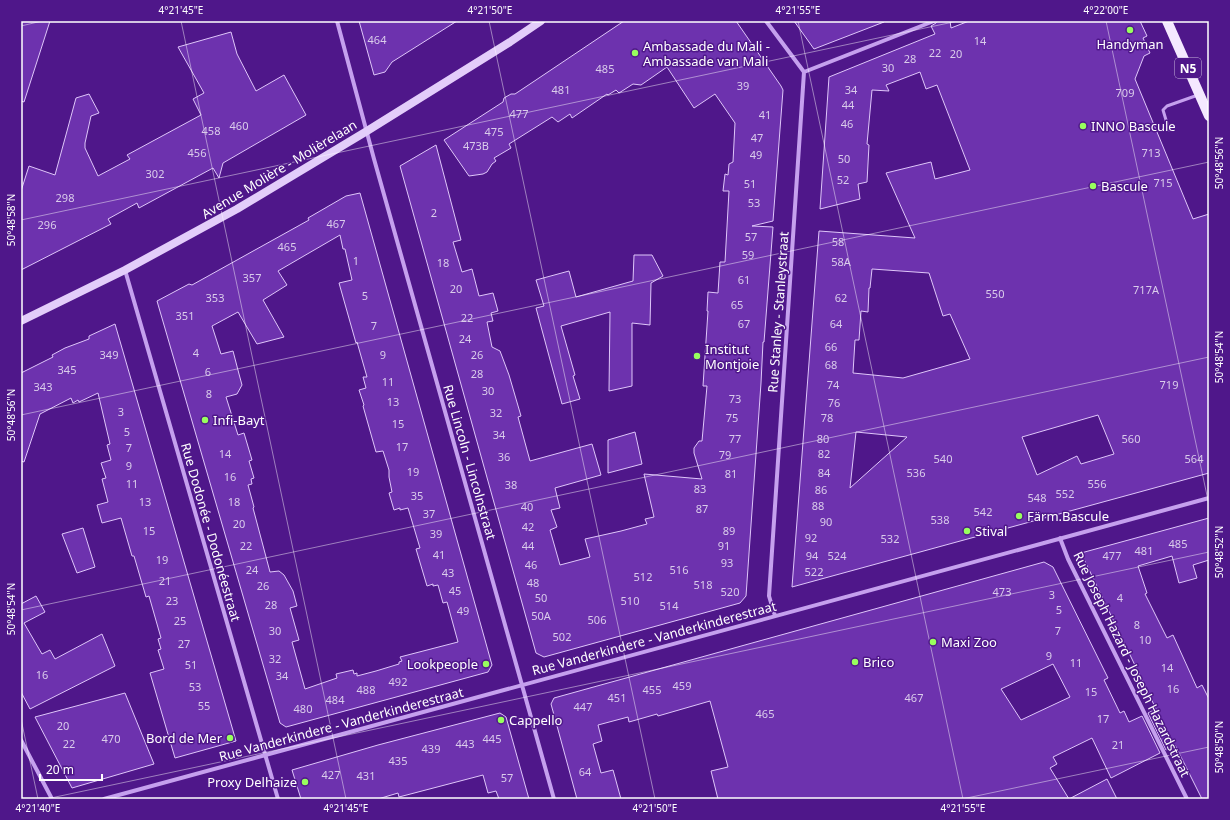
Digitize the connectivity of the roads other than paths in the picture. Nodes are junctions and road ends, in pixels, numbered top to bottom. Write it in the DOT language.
graph roads {
  1 [pos="337,21"];
  2 [pos="541,21"];
  3 [pos="766,21"];
  4 [pos="934,21"];
  5 [pos="1167,21"];
  6 [pos="804,72"];
  7 [pos="1200,94"];
  8 [pos="1209,116"];
  9 [pos="1169,130"];
  10 [pos="367,131"];
  11 [pos="125,270"];
  12 [pos="21,321"];
  13 [pos="1209,498"];
  14 [pos="1060,538"];
  15 [pos="775,616"];
  16 [pos="522,684"];
  17 [pos="21,740"];
  18 [pos="265,755"];
  19 [pos="52,799"];
  20 [pos="104,799"];
  21 [pos="278,799"];
  22 [pos="554,799"];
  23 [pos="1187,799"];
  1 -- 10 [label="street, Rue Lincoln - Lincolnstraat"];
  2 -- 10 [label="street, Avenue Molière - Molièrelaan"];
  3 -- 6 [label="street"];
  4 -- 6 [label="street"];
  5 -- 7 [label="main road, N5"];
  6 -- 15 [label="street, Rue Stanley - Stanleystraat"];
  7 -- 8 [label="main road, N5"];
  7 -- 9 [label="lane"];
  10 -- 11 [label="street, Avenue Molière - Molièrelaan"];
  10 -- 16 [label="street, Rue Lincoln - Lincolnstraat"];
  11 -- 12 [label="street, Avenue Molière - Molièrelaan"];
  11 -- 18 [label="street, Rue Dodonée - Dodonéestraat"];
  13 -- 14 [label="street, Rue Vanderkindere - Vanderkinderestraat"];
  14 -- 15 [label="street, Rue Vanderkindere - Vanderkinderestraat"];
  14 -- 23 [label="street, Rue Joseph Hazard - Joseph Hazardstraat"];
  15 -- 16 [label="street, Rue Vanderkindere - Vanderkinderestraat"];
  16 -- 18 [label="street, Rue Vanderkindere - Vanderkinderestraat"];
  16 -- 22 [label="street, Rue Lincoln - Lincolnstraat"];
  17 -- 19 [label="street"];
  18 -- 20 [label="street, Rue Vanderkindere - Vanderkinderestraat"];
  18 -- 21 [label="street, Rue Dodonée - Dodonéestraat"];
}
